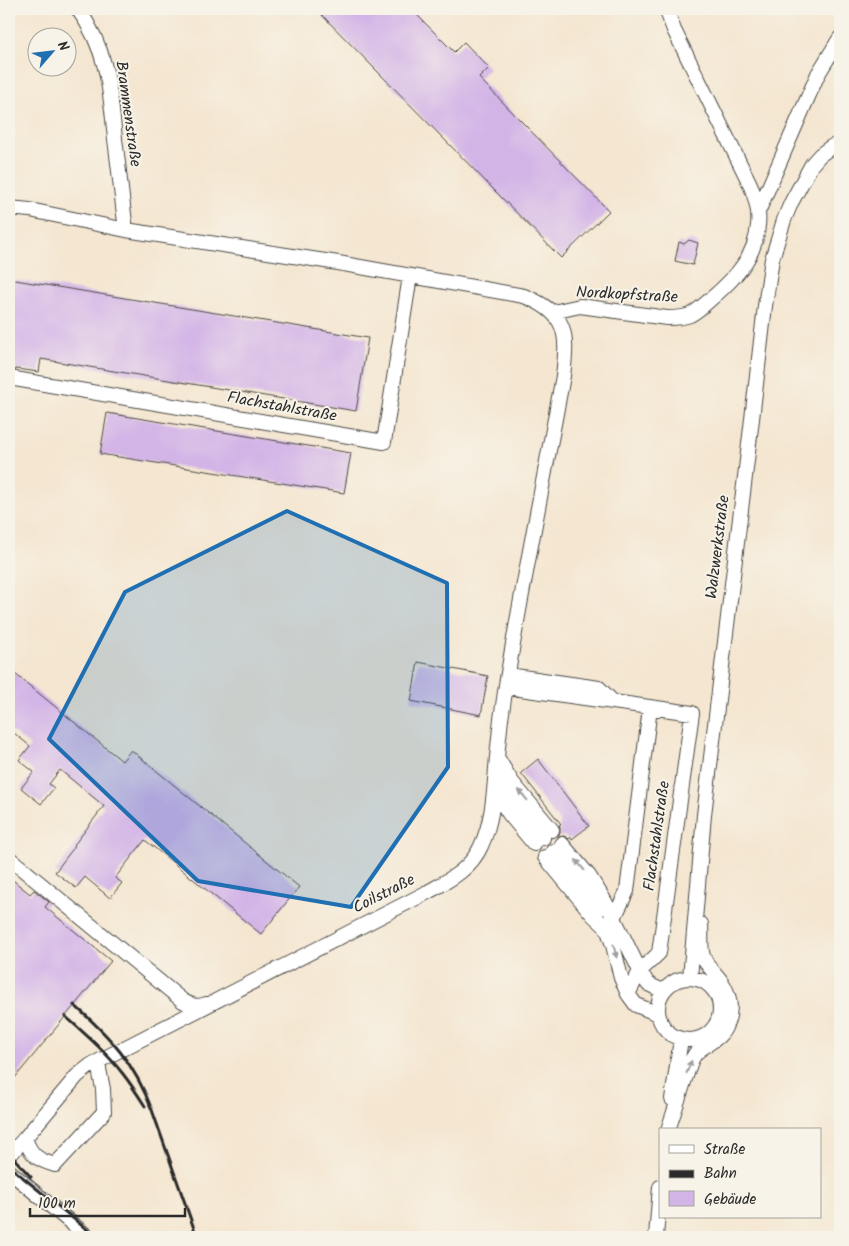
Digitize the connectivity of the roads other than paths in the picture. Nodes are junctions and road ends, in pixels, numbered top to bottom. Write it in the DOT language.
graph roads {
  1 [pos="78,9"];
  2 [pos="666,9"];
  3 [pos="840,38"];
  4 [pos="840,143"];
  5 [pos="9,208"];
  6 [pos="758,212"];
  7 [pos="126,230"];
  8 [pos="410,276"];
  9 [pos="553,312"];
  10 [pos="9,378"];
  11 [pos="507,681"];
  12 [pos="650,708"];
  13 [pos="497,757"];
  14 [pos="494,785"];
  15 [pos="9,858"];
  16 [pos="699,859"];
  17 [pos="611,923"];
  18 [pos="640,971"];
  19 [pos="690,978"];
  20 [pos="662,991"];
  21 [pos="628,994"];
  22 [pos="212,1002"];
  23 [pos="658,1014"];
  24 [pos="681,1039"];
  25 [pos="99,1061"];
  26 [pos="668,1128"];
  27 [pos="669,1128"];
  28 [pos="25,1138"];
  29 [pos="9,1156"];
  30 [pos="9,1171"];
  31 [pos="659,1200"];
  32 [pos="88,1237"];
  33 [pos="656,1237"];
  1 -- 7 [label="street, Brammenstraße"];
  2 -- 6 [label="street, Nordkopfstraße"];
  3 -- 6 [label="street, Nordkopfstraße"];
  4 -- 16 [label="street, Walzwerkstraße"];
  5 -- 7 [label="street"];
  6 -- 9 [label="street, Nordkopfstraße"];
  7 -- 8 [label="street"];
  8 -- 9 [label="street"];
  8 -- 10 [label="street, Flachstahlstraße"];
  9 -- 11 [label="street"];
  11 -- 12 [label="street, Flachstahlstraße"];
  11 -- 13 [label="street"];
  12 -- 17 [label="street, Flachstahlstraße"];
  12 -- 18 [label="street, Flachstahlstraße"];
  13 -- 14 [label="street, Coilstraße"];
  14 -- 13 [label="street, one-way"];
  14 -- 22 [label="street, Coilstraße"];
  15 -- 22 [label="street, Coilstraße"];
  16 -- 19 [label="street, Walzwerkstraße"];
  27 -- 16 [label="street, one-way"];
  17 -- 17 [label="street"];
  17 -- 18 [label="street"];
  17 -- 21 [label="street, one-way"];
  18 -- 20 [label="street"];
  18 -- 21 [label="street, Flachstahlstraße"];
  19 -- 20 [label="street"];
  19 -- 24 [label="street"];
  20 -- 23 [label="street"];
  21 -- 23 [label="street"];
  22 -- 25 [label="street, Coilstraße"];
  23 -- 24 [label="street"];
  24 -- 26 [label="street"];
  25 -- 28 [label="street, Coilstraße"];
  25 -- 28 [label="street"];
  28 -- 29 [label="street, Coilstraße"];
  30 -- 32 [label="street"];
  31 -- 33 [label="street"];
}
